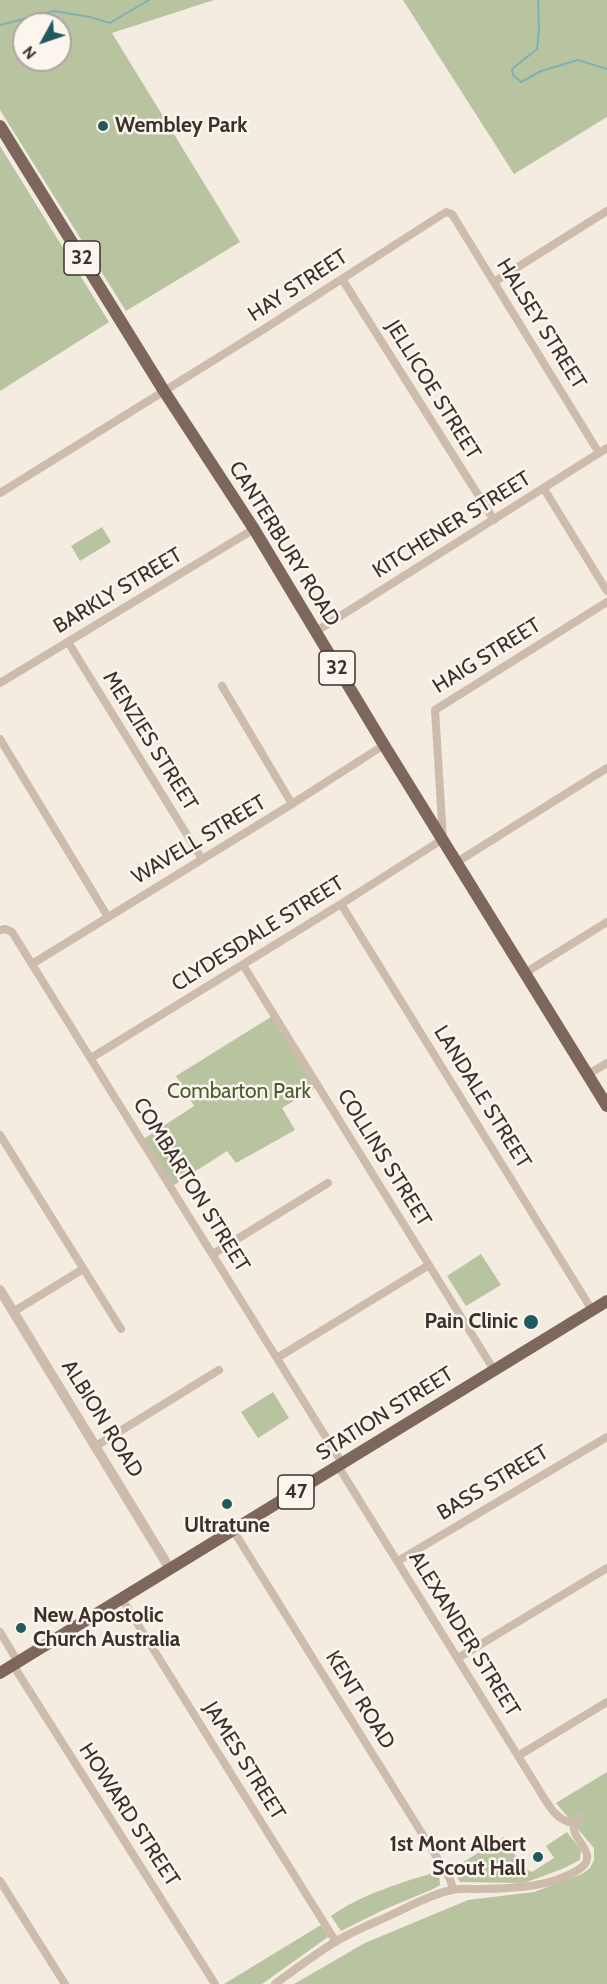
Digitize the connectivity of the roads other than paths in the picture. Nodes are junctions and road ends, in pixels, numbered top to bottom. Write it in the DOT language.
graph roads {
  1 [pos="0,126"];
  2 [pos="607,211"];
  3 [pos="452,214"];
  4 [pos="342,279"];
  5 [pos="494,282"];
  6 [pos="164,391"];
  7 [pos="603,451"];
  8 [pos="544,489"];
  9 [pos="0,493"];
  10 [pos="494,520"];
  11 [pos="254,529"];
  12 [pos="607,591"];
  13 [pos="607,602"];
  14 [pos="315,632"];
  15 [pos="68,642"];
  16 [pos="1,680"];
  17 [pos="222,686"];
  18 [pos="0,739"];
  19 [pos="384,745"];
  20 [pos="607,768"];
  21 [pos="292,804"];
  22 [pos="443,839"];
  23 [pos="202,859"];
  24 [pos="457,862"];
  25 [pos="341,904"];
  26 [pos="108,917"];
  27 [pos="607,922"];
  28 [pos="3,929"];
  29 [pos="32,964"];
  30 [pos="243,964"];
  31 [pos="525,973"];
  32 [pos="91,1058"];
  33 [pos="607,1063"];
  34 [pos="587,1075"];
  35 [pos="607,1106"];
  36 [pos="0,1135"];
  37 [pos="328,1183"];
  38 [pos="213,1254"];
  39 [pos="429,1265"];
  40 [pos="83,1269"];
  41 [pos="0,1290"];
  42 [pos="607,1301"];
  43 [pos="592,1310"];
  44 [pos="13,1312"];
  45 [pos="121,1329"];
  46 [pos="277,1359"];
  47 [pos="219,1370"];
  48 [pos="494,1370"];
  49 [pos="607,1437"];
  50 [pos="96,1446"];
  51 [pos="340,1464"];
  52 [pos="233,1530"];
  53 [pos="398,1561"];
  54 [pos="607,1568"];
  55 [pos="170,1569"];
  56 [pos="122,1599"];
  57 [pos="0,1632"];
  58 [pos="458,1658"];
  59 [pos="16,1664"];
  60 [pos="0,1673"];
  61 [pos="607,1702"];
  62 [pos="518,1756"];
  63 [pos="0,1881"];
  64 [pos="453,1889"];
  65 [pos="336,1942"];
  66 [pos="65,1984"];
  67 [pos="215,1984"];
  68 [pos="275,1984"];
  1 -- 6 [label="main road, CANTERBURY ROAD / 32"];
  2 -- 5 [label="street"];
  3 -- 4 [label="street, HAY STREET"];
  3 -- 5 [label="street, HALSEY STREET"];
  4 -- 6 [label="street, HAY STREET"];
  4 -- 10 [label="street, JELLICOE STREET"];
  5 -- 7 [label="street, HALSEY STREET"];
  6 -- 9 [label="street, HAY STREET"];
  6 -- 11 [label="main road, CANTERBURY ROAD / 32"];
  7 -- 8 [label="street, KITCHENER STREET"];
  8 -- 10 [label="street, KITCHENER STREET"];
  8 -- 12 [label="street"];
  10 -- 14 [label="street, KITCHENER STREET"];
  11 -- 14 [label="main road, CANTERBURY ROAD / 32"];
  11 -- 15 [label="street, BARKLY STREET"];
  13 -- 22 [label="street, HAIG STREET"];
  14 -- 19 [label="main road, CANTERBURY ROAD / 32"];
  15 -- 16 [label="street, BARKLY STREET"];
  15 -- 23 [label="street, MENZIES STREET"];
  17 -- 21 [label="street"];
  18 -- 26 [label="street"];
  19 -- 21 [label="street, WAVELL STREET"];
  19 -- 22 [label="main road, CANTERBURY ROAD / 32"];
  20 -- 24 [label="street"];
  21 -- 23 [label="street, WAVELL STREET"];
  22 -- 24 [label="main road, CANTERBURY ROAD / 32"];
  22 -- 25 [label="street, CLYDESDALE STREET"];
  23 -- 26 [label="street, WAVELL STREET"];
  24 -- 31 [label="main road, CANTERBURY ROAD / 32"];
  25 -- 30 [label="street, CLYDESDALE STREET"];
  25 -- 43 [label="street, LANDALE STREET"];
  26 -- 29 [label="street, WAVELL STREET"];
  27 -- 31 [label="street"];
  28 -- 29 [label="street, COMBARTON STREET"];
  29 -- 32 [label="street, COMBARTON STREET"];
  30 -- 32 [label="street, CLYDESDALE STREET"];
  30 -- 39 [label="street, COLLINS STREET"];
  31 -- 34 [label="main road, CANTERBURY ROAD / 32"];
  32 -- 38 [label="street, COMBARTON STREET"];
  33 -- 34 [label="street"];
  34 -- 35 [label="main road, CANTERBURY ROAD / 32"];
  36 -- 40 [label="street"];
  37 -- 38 [label="street"];
  38 -- 46 [label="street, COMBARTON STREET"];
  39 -- 46 [label="street"];
  39 -- 48 [label="street, COLLINS STREET"];
  40 -- 44 [label="street"];
  40 -- 45 [label="street"];
  41 -- 44 [label="street, ALBION ROAD"];
  42 -- 43 [label="main road, STATION STREET / 47"];
  43 -- 48 [label="main road, STATION STREET / 47"];
  44 -- 50 [label="street, ALBION ROAD"];
  46 -- 51 [label="street, COMBARTON STREET"];
  47 -- 50 [label="street"];
  48 -- 51 [label="main road, STATION STREET / 47"];
  49 -- 53 [label="street, BASS STREET"];
  50 -- 55 [label="street, ALBION ROAD"];
  51 -- 52 [label="main road, STATION STREET / 47"];
  51 -- 53 [label="street, ALEXANDER STREET"];
  52 -- 55 [label="main road, STATION STREET / 47"];
  52 -- 64 [label="street, KENT ROAD"];
  53 -- 58 [label="street, ALEXANDER STREET"];
  54 -- 58 [label="street"];
  55 -- 56 [label="main road, STATION STREET / 47"];
  56 -- 59 [label="main road, STATION STREET / 47"];
  56 -- 65 [label="street, JAMES STREET"];
  57 -- 59 [label="street, HOWARD STREET"];
  58 -- 62 [label="street, ALEXANDER STREET"];
  59 -- 60 [label="main road, STATION STREET / 47"];
  59 -- 67 [label="street, HOWARD STREET"];
  61 -- 62 [label="street"];
  62 -- 64 [label="street, ALEXANDER STREET"];
  63 -- 66 [label="street"];
  64 -- 65 [label="street"];
  65 -- 68 [label="street"];
}
